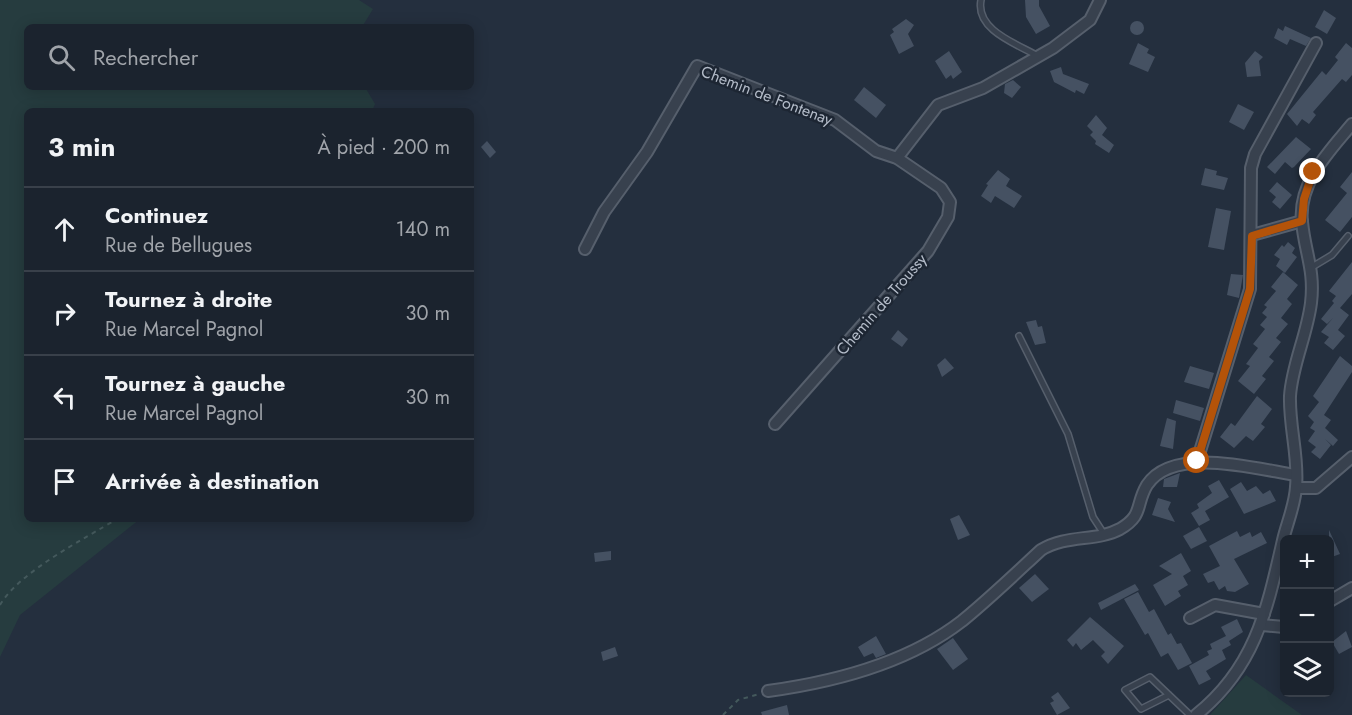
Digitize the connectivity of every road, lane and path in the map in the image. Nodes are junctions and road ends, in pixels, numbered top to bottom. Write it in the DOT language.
graph roads {
  1 [pos="981,0"];
  2 [pos="1100,0"];
  3 [pos="1316,43"];
  4 [pos="1038,56"];
  5 [pos="1352,124"];
  6 [pos="897,158"];
  7 [pos="1302,221"];
  8 [pos="1252,236"];
  9 [pos="1348,236"];
  10 [pos="585,249"];
  11 [pos="1312,267"];
  12 [pos="1019,336"];
  13 [pos="775,424"];
  14 [pos="1352,457"];
  15 [pos="1197,461"];
  16 [pos="1295,475"];
  17 [pos="1296,488"];
  18 [pos="112,522"];
  19 [pos="1104,534"];
  20 [pos="1352,588"];
  21 [pos="1334,598"];
  22 [pos="0,605"];
  23 [pos="1190,618"];
  24 [pos="1263,620"];
  25 [pos="1280,626"];
  26 [pos="768,692"];
  27 [pos="1169,695"];
  28 [pos="723,715"];
  29 [pos="1190,715"];
  30 [pos="1196,715"];
  1 -- 4 [label="lane"];
  2 -- 4 [label="street"];
  3 -- 8 [label="street"];
  4 -- 6 [label="street"];
  5 -- 7 [label="street"];
  6 -- 10 [label="street, Chemin de Fontenay"];
  6 -- 13 [label="street, Chemin de Troussy"];
  7 -- 8 [label="street"];
  7 -- 11 [label="street"];
  8 -- 15 [label="street"];
  9 -- 11 [label="lane"];
  11 -- 16 [label="street"];
  12 -- 19 [label="lane"];
  14 -- 17 [label="street"];
  15 -- 16 [label="street"];
  15 -- 19 [label="street"];
  16 -- 17 [label="street"];
  17 -- 24 [label="street"];
  18 -- 22 [label="path"];
  19 -- 26 [label="street"];
  20 -- 21 [label="street"];
  23 -- 24 [label="street"];
  24 -- 25 [label="street"];
  24 -- 30 [label="street"];
  26 -- 28 [label="path"];
  27 -- 27 [label="lane"];
  27 -- 29 [label="lane"];
}
